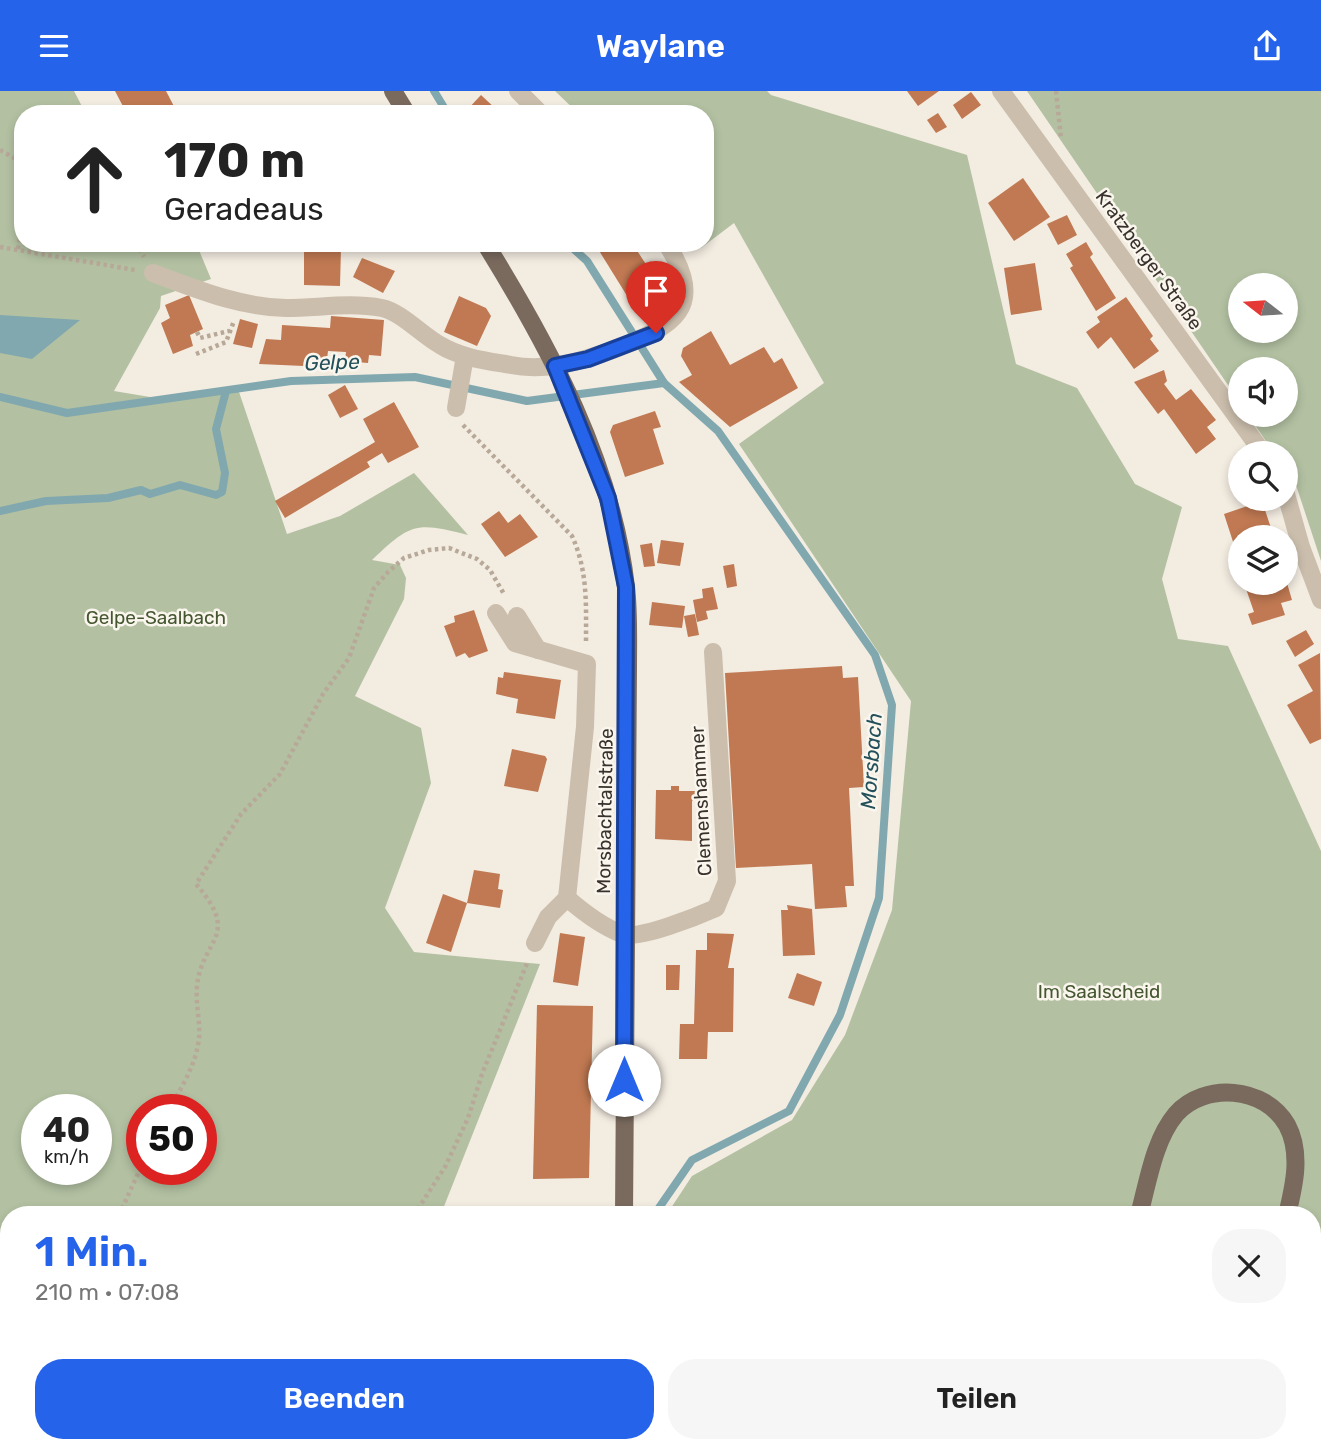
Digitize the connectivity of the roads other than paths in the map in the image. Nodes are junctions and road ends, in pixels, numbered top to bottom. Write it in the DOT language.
graph roads {
  1 [pos="519,91"];
  2 [pos="1001,91"];
  3 [pos="532,105"];
  4 [pos="491,252"];
  5 [pos="670,252"];
  6 [pos="153,273"];
  7 [pos="465,356"];
  8 [pos="555,366"];
  9 [pos="456,402"];
  10 [pos="1254,441"];
  11 [pos="1291,511"];
  12 [pos="1321,600"];
  13 [pos="496,613"];
  14 [pos="517,616"];
  15 [pos="538,650"];
  16 [pos="713,652"];
  17 [pos="567,898"];
  18 [pos="625,935"];
  19 [pos="535,943"];
  20 [pos="624,1206"];
  21 [pos="1142,1206"];
  22 [pos="1289,1206"];
  1 -- 3 [label="street"];
  2 -- 10 [label="street, Kratzberger Straße"];
  4 -- 8 [label="main road"];
  5 -- 8 [label="street"];
  6 -- 7 [label="street"];
  7 -- 8 [label="street"];
  7 -- 9 [label="street"];
  8 -- 18 [label="main road, Morsbachtalstraße"];
  11 -- 12 [label="street"];
  13 -- 15 [label="street"];
  14 -- 15 [label="street"];
  15 -- 17 [label="street"];
  16 -- 18 [label="street, Clemenshammer"];
  17 -- 18 [label="street"];
  17 -- 19 [label="street"];
  18 -- 20 [label="main road, Morsbachtalstraße"];
  21 -- 22 [label="main road"];
}
